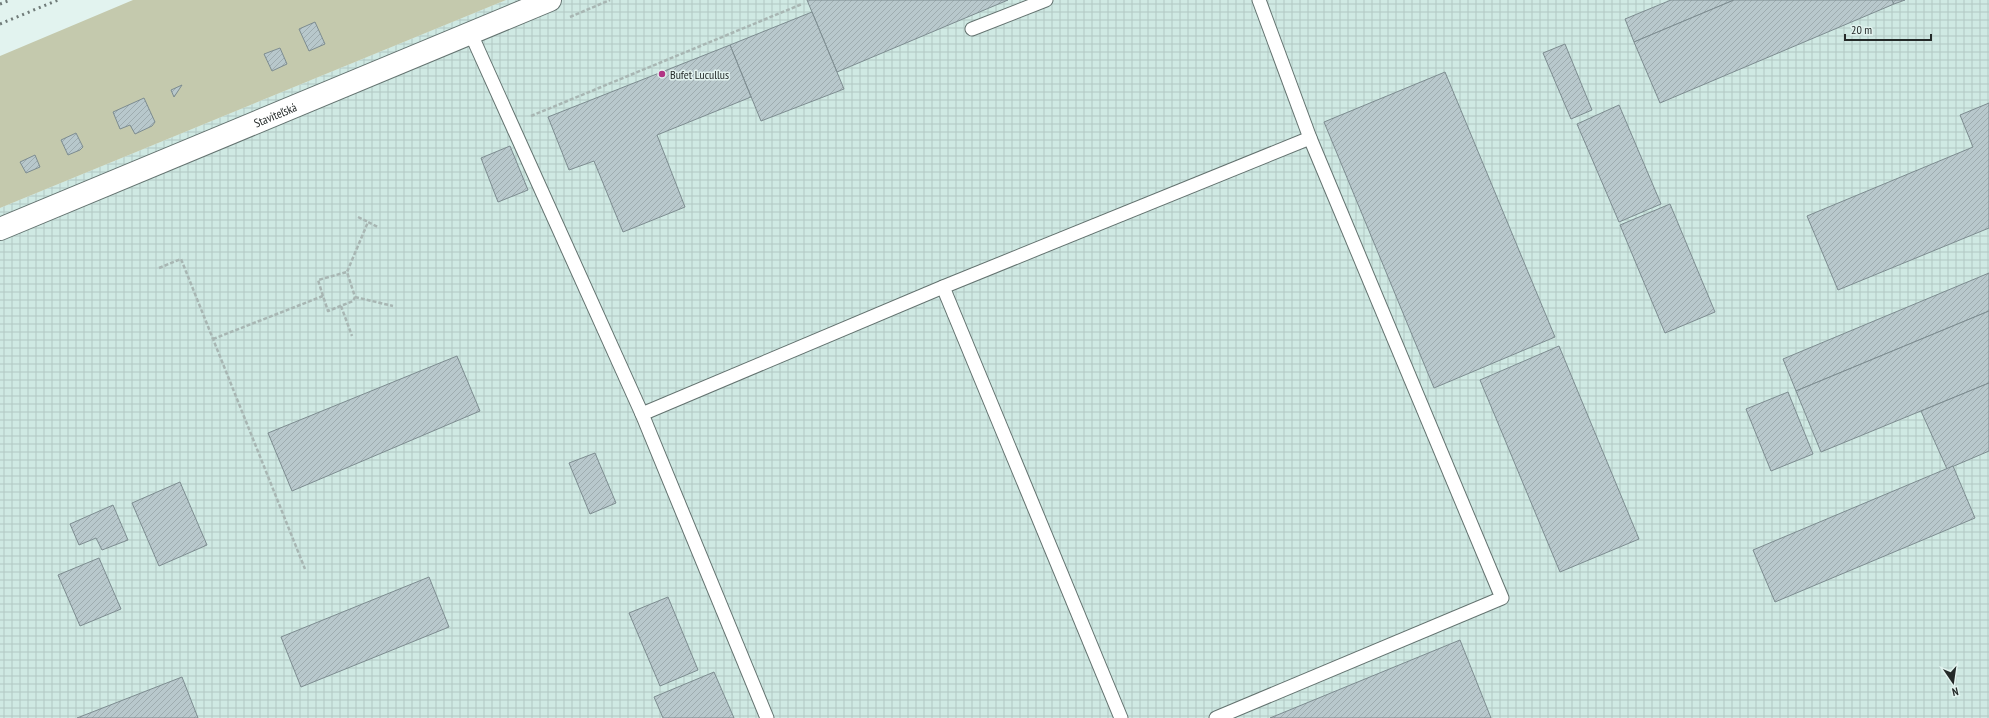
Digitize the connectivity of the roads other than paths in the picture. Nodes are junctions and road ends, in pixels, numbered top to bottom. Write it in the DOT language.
graph roads {
  1 [pos="550,0"];
  2 [pos="1046,0"];
  3 [pos="1259,0"];
  4 [pos="972,29"];
  5 [pos="471,34"];
  6 [pos="1310,138"];
  7 [pos="0,229"];
  8 [pos="943,287"];
  9 [pos="642,414"];
  10 [pos="767,718"];
  11 [pos="1122,718"];
  12 [pos="1216,718"];
  1 -- 5 [label="street, Staviteľská"];
  2 -- 4 [label="lane"];
  3 -- 6 [label="lane"];
  5 -- 7 [label="street, Staviteľská"];
  5 -- 9 [label="lane"];
  6 -- 8 [label="lane"];
  6 -- 12 [label="lane"];
  8 -- 9 [label="lane"];
  8 -- 11 [label="lane"];
  9 -- 10 [label="lane"];
}
